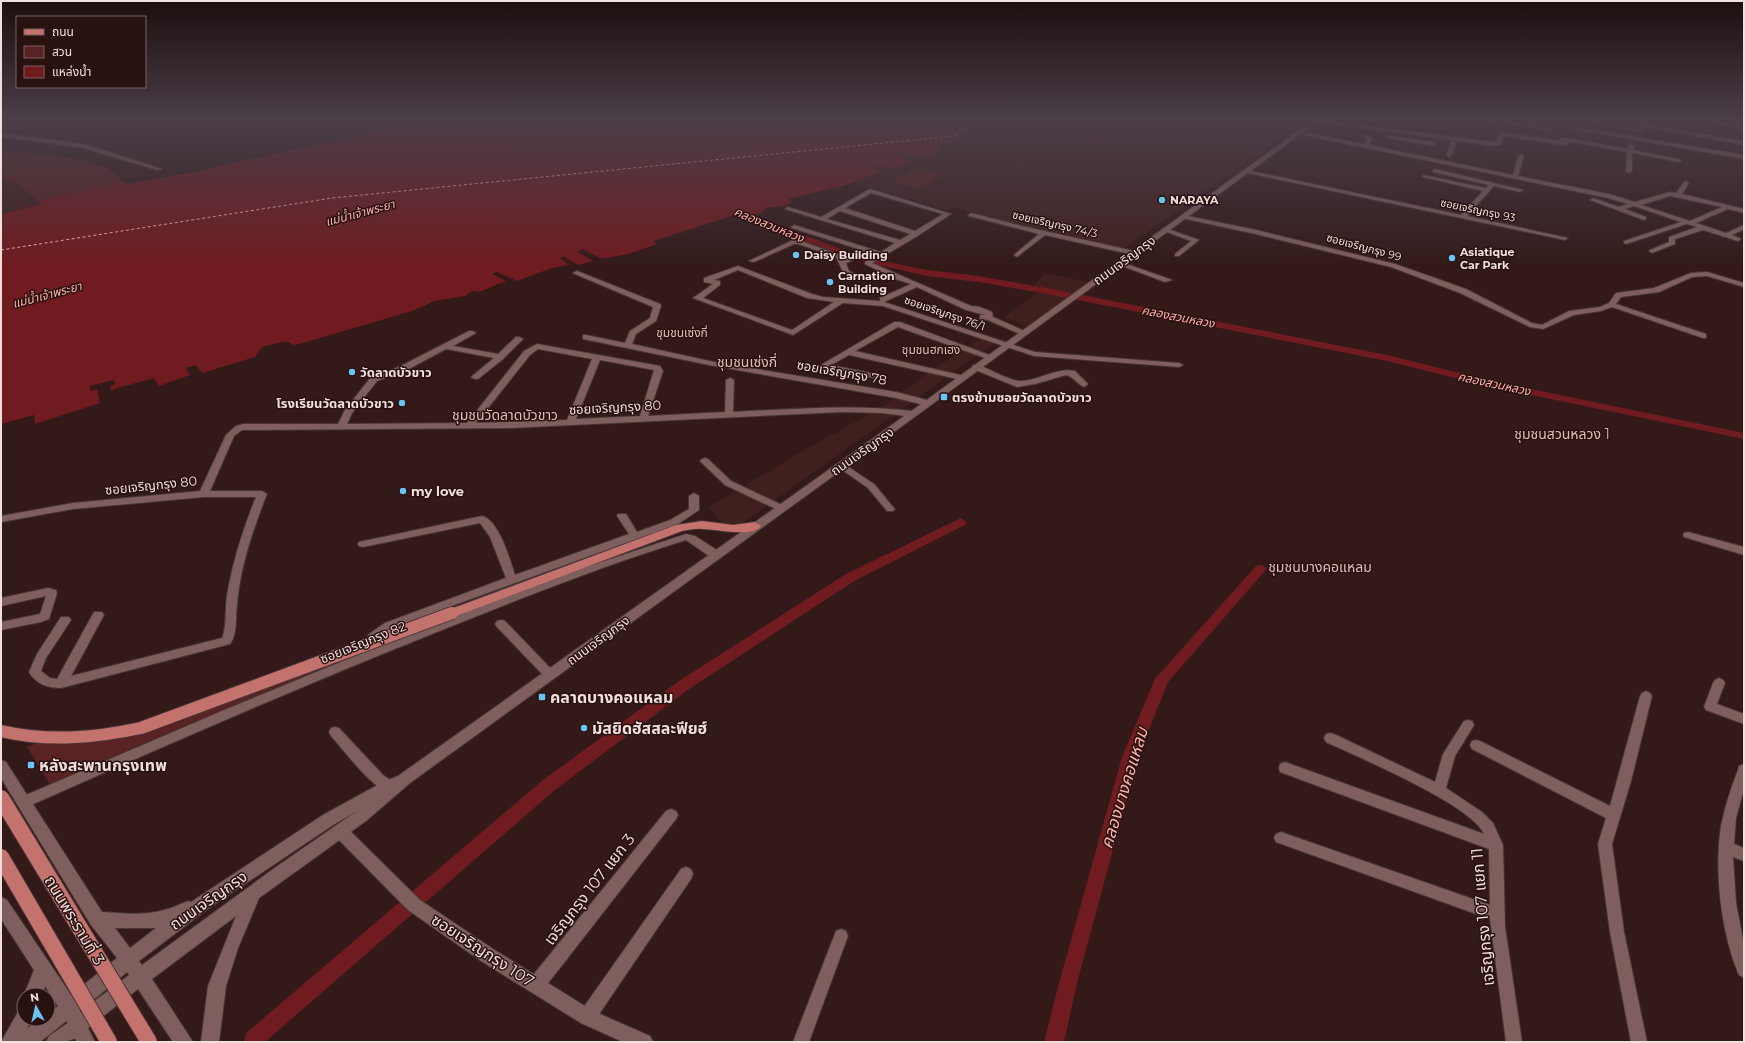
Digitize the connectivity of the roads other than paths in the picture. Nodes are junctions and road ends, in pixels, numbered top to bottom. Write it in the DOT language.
graph roads {
  1 [pos="1251,169"];
  2 [pos="1475,169"];
  3 [pos="1517,169"];
  4 [pos="1435,171"];
  5 [pos="1246,172"];
  6 [pos="1501,174"];
  7 [pos="1425,176"];
  8 [pos="1515,176"];
  9 [pos="1686,183"];
  10 [pos="1494,184"];
  11 [pos="1487,190"];
  12 [pos="1520,190"];
  13 [pos="1678,195"];
  14 [pos="1593,200"];
  15 [pos="1634,204"];
  16 [pos="1728,207"];
  17 [pos="788,209"];
  18 [pos="840,209"];
  19 [pos="1619,209"];
  20 [pos="1744,211"];
  21 [pos="971,215"];
  22 [pos="1183,217"];
  23 [pos="1462,217"];
  24 [pos="1644,218"];
  25 [pos="822,219"];
  26 [pos="1689,222"];
  27 [pos="794,227"];
  28 [pos="1744,227"];
  29 [pos="1704,228"];
  30 [pos="1166,230"];
  31 [pos="1044,233"];
  32 [pos="917,234"];
  33 [pos="1726,235"];
  34 [pos="1565,238"];
  35 [pos="1738,239"];
  36 [pos="1626,242"];
  37 [pos="901,243"];
  38 [pos="1652,251"];
  39 [pos="1134,253"];
  40 [pos="1017,255"];
  41 [pos="1177,255"];
  42 [pos="872,257"];
  43 [pos="752,261"];
  44 [pos="842,262"];
  45 [pos="1119,263"];
  46 [pos="577,273"];
  47 [pos="896,276"];
  48 [pos="1168,280"];
  49 [pos="917,284"];
  50 [pos="1744,285"];
  51 [pos="842,300"];
  52 [pos="882,300"];
  53 [pos="1612,305"];
  54 [pos="1023,332"];
  55 [pos="472,333"];
  56 [pos="1703,336"];
  57 [pos="586,337"];
  58 [pos="519,339"];
  59 [pos="1006,345"];
  60 [pos="628,346"];
  61 [pos="446,347"];
  62 [pos="847,352"];
  63 [pos="500,357"];
  64 [pos="597,357"];
  65 [pos="991,357"];
  66 [pos="1179,365"];
  67 [pos="976,367"];
  68 [pos="872,376"];
  69 [pos="475,377"];
  70 [pos="962,378"];
  71 [pos="730,380"];
  72 [pos="1084,384"];
  73 [pos="928,403"];
  74 [pos="913,414"];
  75 [pos="729,415"];
  76 [pos="643,419"];
  77 [pos="570,422"];
  78 [pos="469,426"];
  79 [pos="341,427"];
  80 [pos="704,461"];
  81 [pos="841,465"];
  82 [pos="204,494"];
  83 [pos="694,496"];
  84 [pos="780,508"];
  85 [pos="890,509"];
  86 [pos="622,516"];
  87 [pos="1,519"];
  88 [pos="755,526"];
  89 [pos="1688,535"];
  90 [pos="635,536"];
  91 [pos="363,544"];
  92 [pos="1744,551"];
  93 [pos="716,555"];
  94 [pos="512,580"];
  95 [pos="1,602"];
  96 [pos="98,615"];
  97 [pos="65,620"];
  98 [pos="501,624"];
  99 [pos="1,626"];
  100 [pos="369,654"];
  101 [pos="550,675"];
  102 [pos="62,683"];
  103 [pos="1719,683"];
  104 [pos="1646,696"];
  105 [pos="1744,719"];
  106 [pos="1468,725"];
  107 [pos="1,731"];
  108 [pos="334,732"];
  109 [pos="1330,738"];
  110 [pos="1476,746"];
  111 [pos="1,766"];
  112 [pos="1285,768"];
  113 [pos="1744,770"];
  114 [pos="405,779"];
  115 [pos="388,786"];
  116 [pos="1439,790"];
  117 [pos="1,798"];
  118 [pos="24,802"];
  119 [pos="671,815"];
  120 [pos="1614,815"];
  121 [pos="342,832"];
  122 [pos="1281,838"];
  123 [pos="1496,845"];
  124 [pos="1728,848"];
  125 [pos="1744,855"];
  126 [pos="1,856"];
  127 [pos="686,874"];
  128 [pos="254,893"];
  129 [pos="203,903"];
  130 [pos="1,905"];
  131 [pos="1498,915"];
  132 [pos="97,919"];
  133 [pos="841,936"];
  134 [pos="128,959"];
  135 [pos="43,968"];
  136 [pos="1744,970"];
  137 [pos="140,977"];
  138 [pos="536,986"];
  139 [pos="37,987"];
  140 [pos="69,1008"];
  141 [pos="588,1017"];
  142 [pos="78,1025"];
  143 [pos="19,1027"];
  144 [pos="10,1042"];
  145 [pos="26,1042"];
  146 [pos="55,1042"];
  147 [pos="86,1042"];
  148 [pos="109,1042"];
  149 [pos="149,1042"];
  150 [pos="184,1042"];
  151 [pos="210,1042"];
  152 [pos="644,1042"];
  153 [pos="801,1042"];
  154 [pos="1514,1042"];
  155 [pos="1639,1042"];
  1 -- 5 [label="main road, ถนนเจริญกรุง"];
  2 -- 6 [label="street"];
  3 -- 8 [label="street"];
  4 -- 10 [label="street"];
  5 -- 22 [label="main road, ถนนเจริญกรุง"];
  5 -- 23 [label="street, ซอยเจริญกรุง 93"];
  6 -- 8 [label="street"];
  6 -- 10 [label="street"];
  7 -- 11 [label="street"];
  8 -- 15 [label="street"];
  9 -- 13 [label="street"];
  10 -- 11 [label="street"];
  10 -- 12 [label="street"];
  11 -- 23 [label="street"];
  13 -- 15 [label="street"];
  13 -- 16 [label="street"];
  14 -- 19 [label="street"];
  15 -- 19 [label="street"];
  15 -- 26 [label="street"];
  16 -- 20 [label="street"];
  16 -- 26 [label="street"];
  17 -- 25 [label="street"];
  18 -- 25 [label="street"];
  18 -- 32 [label="street"];
  18 -- 32 [label="street"];
  19 -- 24 [label="street"];
  21 -- 31 [label="street, ซอยเจริญกรุง 74/3"];
  22 -- 30 [label="main road, ถนนเจริญกรุง"];
  22 -- 53 [label="street, ซอยเจริญกรุง 99"];
  23 -- 34 [label="street, ซอยเจริญกรุง 93"];
  25 -- 37 [label="street"];
  26 -- 29 [label="street"];
  26 -- 36 [label="street"];
  27 -- 42 [label="street"];
  28 -- 33 [label="street"];
  29 -- 33 [label="street"];
  29 -- 38 [label="street"];
  30 -- 39 [label="main road, ถนนเจริญกรุง"];
  30 -- 41 [label="street"];
  31 -- 39 [label="street, ซอยเจริญกรุง 74/3"];
  31 -- 40 [label="street"];
  32 -- 37 [label="street"];
  33 -- 35 [label="street"];
  37 -- 42 [label="street"];
  39 -- 45 [label="main road, ถนนเจริญกรุง"];
  42 -- 44 [label="street"];
  42 -- 47 [label="street"];
  43 -- 44 [label="street"];
  44 -- 47 [label="street"];
  45 -- 48 [label="street"];
  45 -- 54 [label="main road, ถนนเจริญกรุง"];
  46 -- 60 [label="street"];
  47 -- 49 [label="street"];
  49 -- 52 [label="street"];
  49 -- 54 [label="street"];
  50 -- 53 [label="street"];
  51 -- 51 [label="street, ซอยเจริญกรุง 76/1"];
  51 -- 59 [label="street, ซอยเจริญกรุง 76/1"];
  53 -- 56 [label="street"];
  54 -- 59 [label="main road, ถนนเจริญกรุง"];
  55 -- 61 [label="street"];
  57 -- 60 [label="street, ซอยเจริญกรุง 78"];
  58 -- 63 [label="street"];
  59 -- 65 [label="main road, ถนนเจริญกรุง"];
  59 -- 66 [label="street, ซอยเจริญกรุง 76/1"];
  60 -- 73 [label="street, ซอยเจริญกรุง 78"];
  61 -- 63 [label="street"];
  61 -- 79 [label="street"];
  62 -- 65 [label="street"];
  62 -- 68 [label="street"];
  62 -- 70 [label="street"];
  63 -- 69 [label="street"];
  64 -- 76 [label="street"];
  64 -- 77 [label="street"];
  64 -- 78 [label="street"];
  65 -- 67 [label="main road, ถนนเจริญกรุง"];
  67 -- 70 [label="main road, ถนนเจริญกรุง"];
  67 -- 72 [label="street"];
  70 -- 73 [label="main road, ถนนเจริญกรุง"];
  71 -- 75 [label="street"];
  73 -- 74 [label="main road, ถนนเจริญกรุง"];
  74 -- 75 [label="street, ซอยเจริญกรุง 80"];
  74 -- 81 [label="main road, ถนนเจริญกรุง"];
  75 -- 76 [label="street, ซอยเจริญกรุง 80"];
  76 -- 77 [label="street, ซอยเจริญกรุง 80"];
  77 -- 78 [label="street, ซอยเจริญกรุง 80"];
  78 -- 79 [label="street, ซอยเจริญกรุง 80"];
  79 -- 82 [label="street, ซอยเจริญกรุง 80"];
  80 -- 84 [label="street"];
  81 -- 84 [label="main road, ถนนเจริญกรุง"];
  81 -- 85 [label="street"];
  82 -- 87 [label="street, ซอยเจริญกรุง 80"];
  82 -- 102 [label="street"];
  83 -- 90 [label="street"];
  84 -- 88 [label="main road, ถนนเจริญกรุง"];
  86 -- 90 [label="street"];
  88 -- 93 [label="main road, ถนนเจริญกรุง"];
  88 -- 107 [label="main road, bridge"];
  89 -- 92 [label="street"];
  90 -- 94 [label="street"];
  91 -- 94 [label="street"];
  93 -- 100 [label="street, ซอยเจริญกรุง 82"];
  93 -- 101 [label="main road, ถนนเจริญกรุง"];
  94 -- 100 [label="street"];
  95 -- 99 [label="street"];
  96 -- 102 [label="street"];
  97 -- 102 [label="street"];
  98 -- 101 [label="street"];
  100 -- 118 [label="street, ซอยเจริญกรุง 82"];
  101 -- 114 [label="main road, ถนนเจริญกรุง"];
  103 -- 105 [label="street"];
  104 -- 120 [label="street"];
  106 -- 116 [label="street"];
  108 -- 115 [label="street"];
  109 -- 116 [label="street, เจริญกรุง 107 แยก 11"];
  110 -- 120 [label="street"];
  111 -- 118 [label="main road"];
  112 -- 123 [label="street"];
  113 -- 124 [label="street"];
  114 -- 115 [label="main road, ถนนเจริญกรุง"];
  114 -- 121 [label="main road, ถนนเจริญกรุง"];
  115 -- 129 [label="main road, ถนนเจริญกรุง"];
  116 -- 123 [label="street, เจริญกรุง 107 แยก 11"];
  117 -- 149 [label="main road, ถนนพระรามที่ 3, bridge"];
  118 -- 132 [label="main road"];
  119 -- 138 [label="street, เจริญกรุง 107 แยก 3"];
  120 -- 155 [label="street"];
  121 -- 128 [label="main road, ถนนเจริญกรุง"];
  121 -- 138 [label="main road, ซอยเจริญกรุง 107"];
  122 -- 131 [label="street"];
  123 -- 131 [label="street, เจริญกรุง 107 แยก 11"];
  124 -- 125 [label="street"];
  124 -- 136 [label="street"];
  126 -- 148 [label="main road, bridge"];
  127 -- 141 [label="street"];
  128 -- 137 [label="main road, ถนนเจริญกรุง"];
  128 -- 151 [label="main road"];
  129 -- 132 [label="main road"];
  129 -- 134 [label="main road, ถนนเจริญกรุง"];
  130 -- 135 [label="main road"];
  131 -- 154 [label="street, เจริญกรุง 107 แยก 11"];
  132 -- 134 [label="main road"];
  133 -- 153 [label="street"];
  134 -- 137 [label="main road"];
  134 -- 140 [label="main road, ถนนเจริญกรุง"];
  135 -- 139 [label="main road"];
  135 -- 140 [label="main road"];
  137 -- 142 [label="main road, ถนนเจริญกรุง"];
  137 -- 150 [label="main road"];
  138 -- 141 [label="main road, ซอยเจริญกรุง 107"];
  140 -- 142 [label="main road"];
  140 -- 145 [label="main road, ถนนเจริญกรุง"];
  141 -- 152 [label="main road, ซอยเจริญกรุง 107"];
  142 -- 146 [label="main road, ถนนเจริญกรุง"];
  142 -- 147 [label="main road"];
  143 -- 144 [label="main road"];
}
